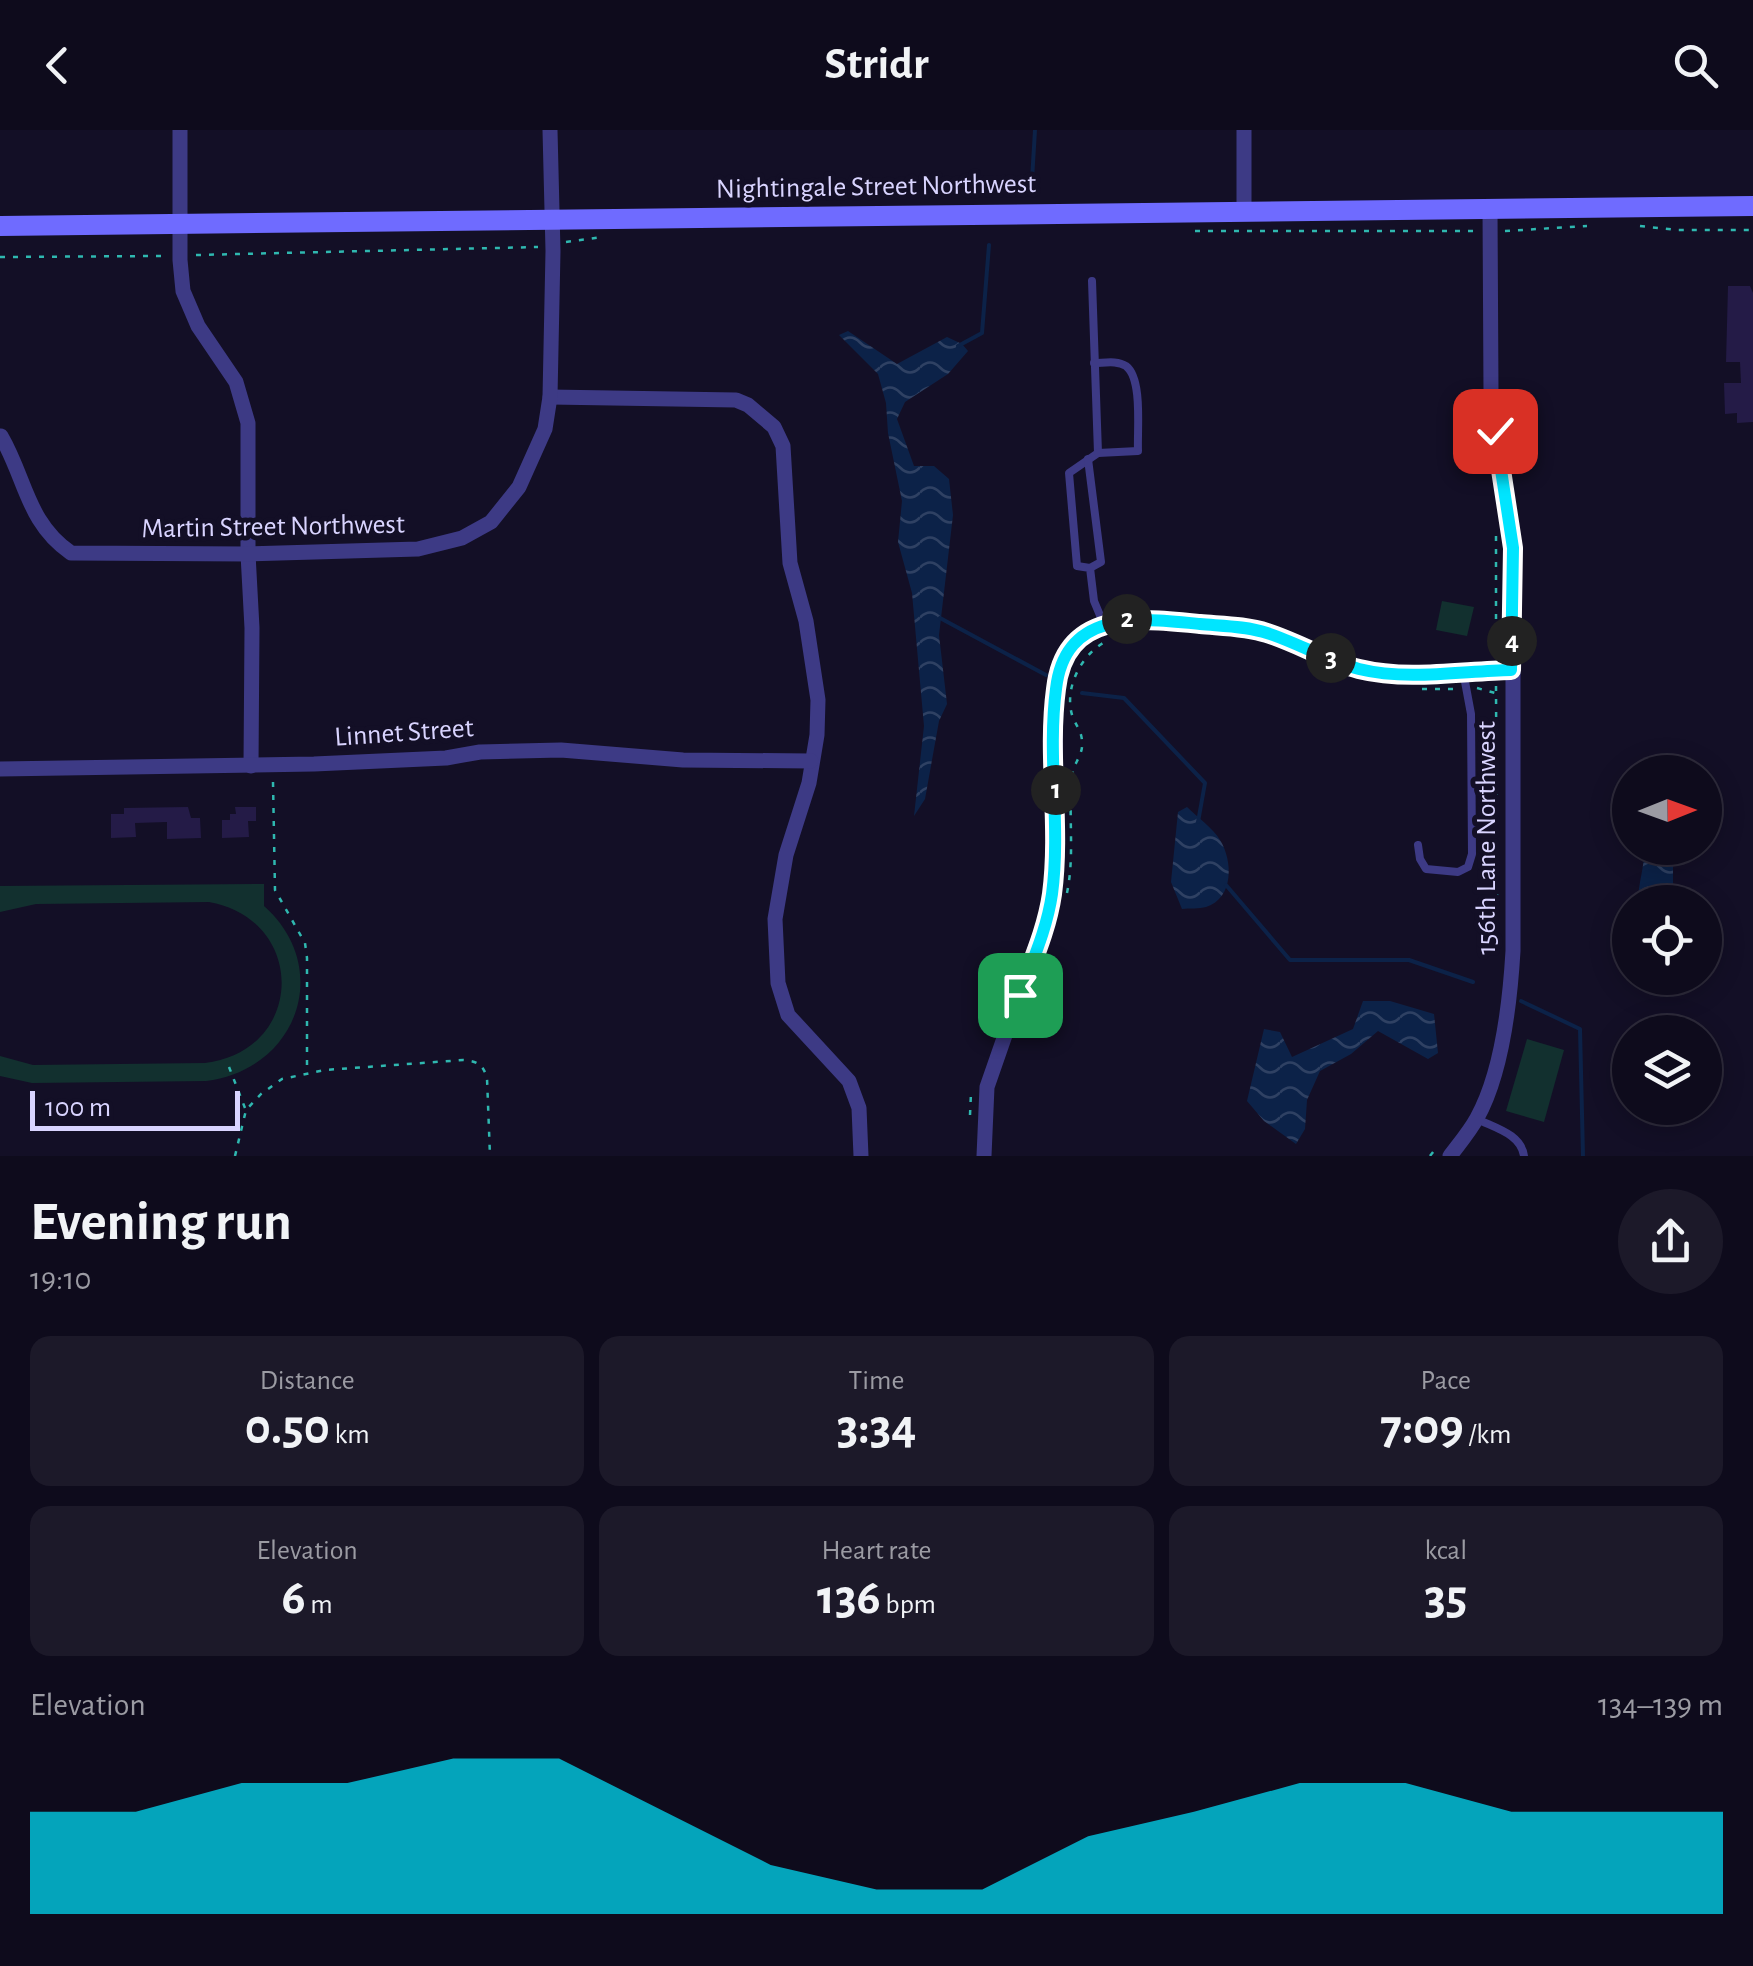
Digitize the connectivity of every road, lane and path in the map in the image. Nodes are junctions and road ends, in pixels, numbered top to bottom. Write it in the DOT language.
graph roads {
  1 [pos="180,130"];
  2 [pos="550,130"];
  3 [pos="1244,130"];
  4 [pos="1753,206"];
  5 [pos="1490,208"];
  6 [pos="1244,210"];
  7 [pos="551,219"];
  8 [pos="180,224"];
  9 [pos="1599,225"];
  10 [pos="0,226"];
  11 [pos="1638,226"];
  12 [pos="1753,230"];
  13 [pos="1504,232"];
  14 [pos="539,247"];
  15 [pos="196,255"];
  16 [pos="164,256"];
  17 [pos="0,257"];
  18 [pos="1092,281"];
  19 [pos="1094,362"];
  20 [pos="550,397"];
  21 [pos="1,436"];
  22 [pos="1098,453"];
  23 [pos="1088,459"];
  24 [pos="248,554"];
  25 [pos="1090,568"];
  26 [pos="1108,632"];
  27 [pos="1124,636"];
  28 [pos="1142,636"];
  29 [pos="1511,670"];
  30 [pos="1465,680"];
  31 [pos="1423,689"];
  32 [pos="811,761"];
  33 [pos="273,765"];
  34 [pos="250,766"];
  35 [pos="0,769"];
  36 [pos="1418,845"];
  37 [pos="1067,894"];
  38 [pos="1498,915"];
  39 [pos="1497,930"];
  40 [pos="1497,960"];
  41 [pos="229,1067"];
  42 [pos="308,1072"];
  43 [pos="246,1110"];
  44 [pos="1477,1119"];
  45 [pos="1445,1150"];
  46 [pos="236,1156"];
  47 [pos="490,1156"];
  48 [pos="861,1156"];
  49 [pos="984,1156"];
  50 [pos="1430,1156"];
  51 [pos="1524,1156"];
  1 -- 8 [label="street"];
  2 -- 7 [label="street, Martin Street Northwest"];
  3 -- 6 [label="street"];
  4 -- 5 [label="street, Nightingale Street Northwest"];
  5 -- 6 [label="street, Nightingale Street Northwest"];
  5 -- 29 [label="street, 156th Lane Northwest"];
  6 -- 7 [label="street, Nightingale Street Northwest"];
  7 -- 8 [label="street, Nightingale Street Northwest"];
  7 -- 20 [label="street, Martin Street Northwest"];
  8 -- 10 [label="street, Nightingale Street Northwest"];
  8 -- 24 [label="street"];
  9 -- 13 [label="path"];
  11 -- 12 [label="path"];
  14 -- 15 [label="path"];
  16 -- 17 [label="path"];
  18 -- 19 [label="lane"];
  19 -- 22 [label="lane"];
  19 -- 22 [label="lane"];
  20 -- 24 [label="street, Martin Street Northwest"];
  20 -- 32 [label="street"];
  21 -- 24 [label="street, Martin Street Northwest"];
  22 -- 23 [label="lane"];
  23 -- 25 [label="lane"];
  23 -- 25 [label="lane"];
  24 -- 34 [label="street"];
  25 -- 26 [label="lane"];
  26 -- 30 [label="street"];
  26 -- 37 [label="path"];
  26 -- 49 [label="street"];
  27 -- 28 [label="path"];
  29 -- 30 [label="street"];
  29 -- 44 [label="street, 156th Lane Northwest"];
  30 -- 31 [label="path"];
  30 -- 36 [label="lane"];
  30 -- 38 [label="path"];
  32 -- 33 [label="street, Linnet Street"];
  32 -- 48 [label="street"];
  33 -- 34 [label="street, Linnet Street"];
  33 -- 42 [label="path"];
  34 -- 35 [label="street, Linnet Street"];
  39 -- 40 [label="path"];
  41 -- 43 [label="path"];
  42 -- 43 [label="path"];
  42 -- 47 [label="path"];
  43 -- 46 [label="path"];
  44 -- 45 [label="street, 156th Lane Northwest"];
  44 -- 51 [label="lane"];
  45 -- 50 [label="path"];
}
